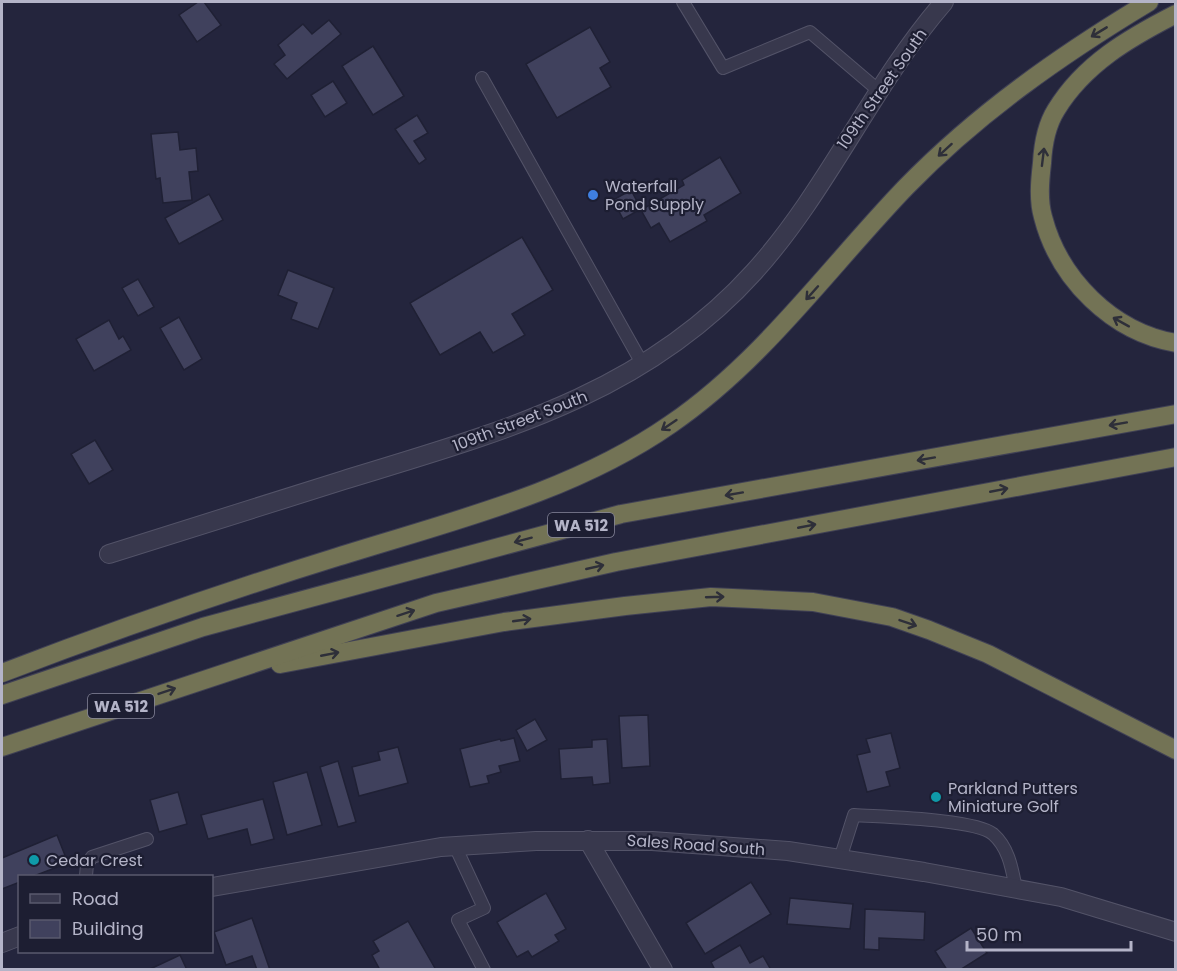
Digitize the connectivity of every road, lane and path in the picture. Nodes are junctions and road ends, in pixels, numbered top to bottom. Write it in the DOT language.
graph roads {
  1 [pos="683,2"];
  2 [pos="944,2"];
  3 [pos="1149,2"];
  4 [pos="1176,14"];
  5 [pos="482,78"];
  6 [pos="878,90"];
  7 [pos="1176,343"];
  8 [pos="643,365"];
  9 [pos="1176,414"];
  10 [pos="1176,457"];
  11 [pos="110,554"];
  12 [pos="2,673"];
  13 [pos="210,676"];
  14 [pos="2,695"];
  15 [pos="2,747"];
  16 [pos="1176,750"];
  17 [pos="147,839"];
  18 [pos="588,840"];
  19 [pos="456,848"];
  20 [pos="840,859"];
  21 [pos="86,875"];
  22 [pos="213,886"];
  23 [pos="1016,889"];
  24 [pos="1176,932"];
  25 [pos="18,937"];
  26 [pos="2,943"];
  27 [pos="484,969"];
  28 [pos="663,969"];
  1 -- 6 [label="lane"];
  2 -- 6 [label="street, 109th Street South"];
  3 -- 12 [label="highway, one-way"];
  7 -- 4 [label="highway, one-way"];
  5 -- 8 [label="lane"];
  6 -- 8 [label="street, 109th Street South"];
  8 -- 11 [label="street, 109th Street South"];
  9 -- 14 [label="highway, WA 512, one-way"];
  13 -- 10 [label="highway, WA 512, one-way"];
  15 -- 13 [label="highway, WA 512, one-way"];
  13 -- 16 [label="highway, one-way"];
  17 -- 21 [label="lane"];
  18 -- 19 [label="street, Sales Road South"];
  18 -- 20 [label="street, Sales Road South"];
  18 -- 28 [label="street"];
  19 -- 22 [label="street, Sales Road South"];
  19 -- 27 [label="lane"];
  20 -- 23 [label="street, Sales Road South"];
  20 -- 23 [label="lane"];
  23 -- 24 [label="street, Sales Road South"];
  25 -- 26 [label="street"];
}
